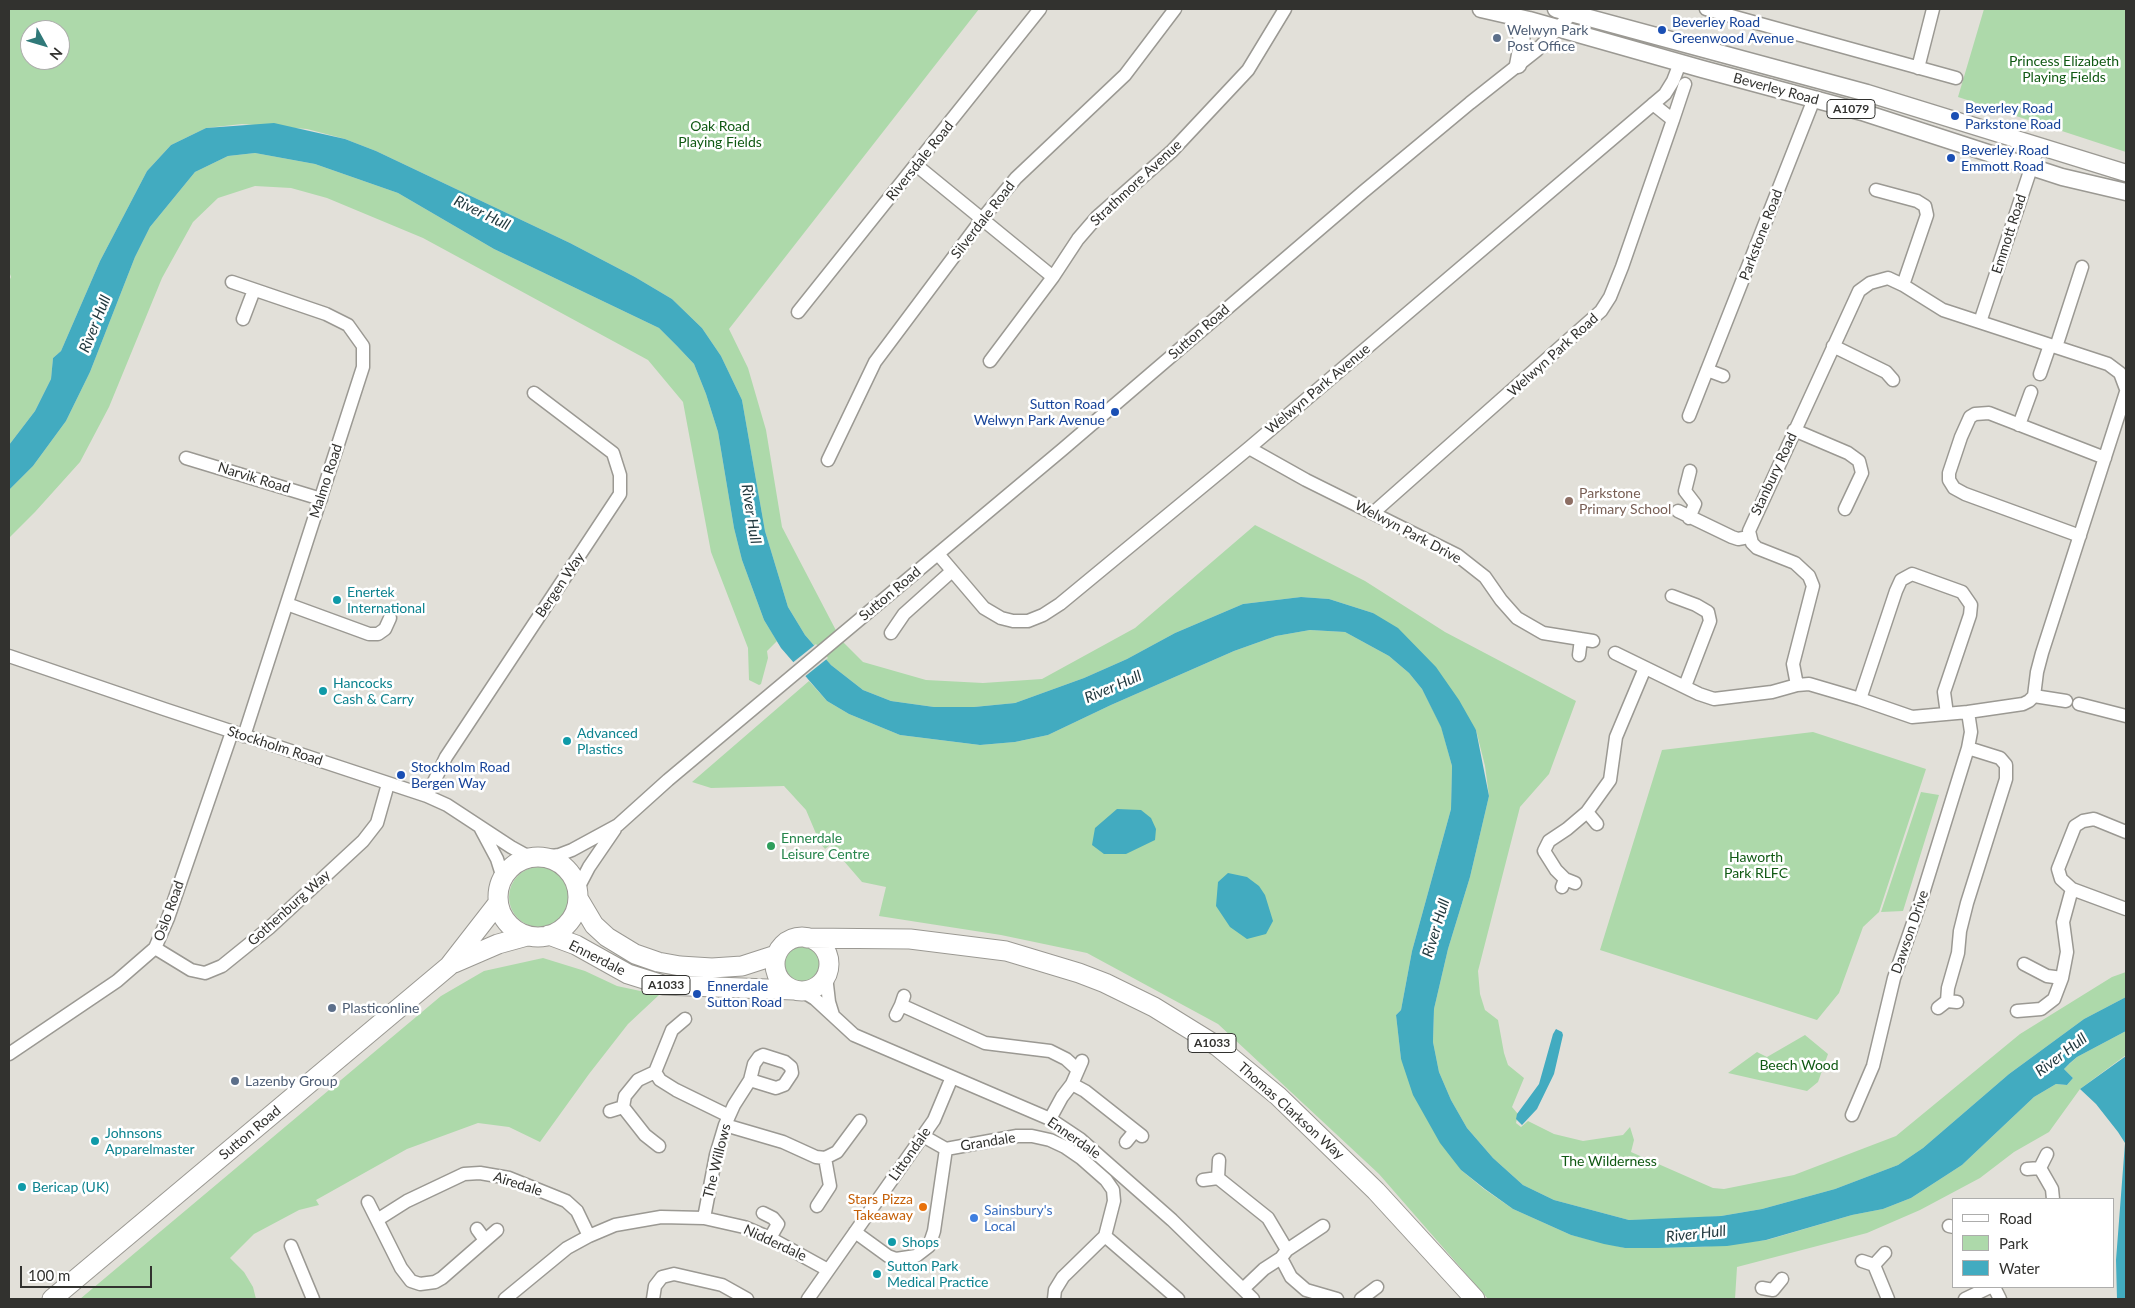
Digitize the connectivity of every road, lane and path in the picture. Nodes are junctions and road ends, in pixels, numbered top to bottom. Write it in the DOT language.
graph roads {
  1 [pos="1040,9"];
  2 [pos="1175,9"];
  3 [pos="1285,9"];
  4 [pos="1481,9"];
  5 [pos="1556,9"];
  6 [pos="1706,9"];
  7 [pos="1934,9"];
  8 [pos="1575,11"];
  9 [pos="1511,16"];
  10 [pos="1559,28"];
  11 [pos="1680,63"];
  12 [pos="1518,65"];
  13 [pos="1918,68"];
  14 [pos="1956,78"];
  15 [pos="1685,84"];
  16 [pos="1814,99"];
  17 [pos="1653,104"];
  18 [pos="1673,120"];
  19 [pos="2038,147"];
  20 [pos="916,165"];
  21 [pos="2032,166"];
  22 [pos="2126,173"];
  23 [pos="1876,190"];
  24 [pos="2126,192"];
  25 [pos="982,219"];
  26 [pos="2083,267"];
  27 [pos="1053,276"];
  28 [pos="232,282"];
  29 [pos="1903,285"];
  30 [pos="254,290"];
  31 [pos="798,312"];
  32 [pos="243,320"];
  33 [pos="1980,322"];
  34 [pos="1833,346"];
  35 [pos="2053,346"];
  36 [pos="990,361"];
  37 [pos="1707,370"];
  38 [pos="2123,371"];
  39 [pos="2040,374"];
  40 [pos="1723,376"];
  41 [pos="1893,380"];
  42 [pos="2126,391"];
  43 [pos="2031,392"];
  44 [pos="534,394"];
  45 [pos="1690,416"];
  46 [pos="2019,425"];
  47 [pos="1794,430"];
  48 [pos="1249,448"];
  49 [pos="186,458"];
  50 [pos="2105,458"];
  51 [pos="828,460"];
  52 [pos="1690,471"];
  53 [pos="321,499"];
  54 [pos="1851,504"];
  55 [pos="1678,511"];
  56 [pos="1373,513"];
  57 [pos="1689,518"];
  58 [pos="2080,536"];
  59 [pos="1749,537"];
  60 [pos="938,554"];
  61 [pos="952,571"];
  62 [pos="1672,596"];
  63 [pos="287,604"];
  64 [pos="390,618"];
  65 [pos="891,633"];
  66 [pos="1615,653"];
  67 [pos="1579,655"];
  68 [pos="9,656"];
  69 [pos="1644,668"];
  70 [pos="1797,685"];
  71 [pos="1686,686"];
  72 [pos="2034,696"];
  73 [pos="1860,699"];
  74 [pos="2066,701"];
  75 [pos="2079,704"];
  76 [pos="1968,712"];
  77 [pos="1947,714"];
  78 [pos="2126,716"];
  79 [pos="238,734"];
  80 [pos="1968,748"];
  81 [pos="388,784"];
  82 [pos="427,796"];
  83 [pos="1587,812"];
  84 [pos="1597,824"];
  85 [pos="618,825"];
  86 [pos="480,827"];
  87 [pos="2126,832"];
  88 [pos="538,858"];
  89 [pos="503,878"];
  90 [pos="1567,883"];
  91 [pos="2072,889"];
  92 [pos="578,894"];
  93 [pos="498,903"];
  94 [pos="2126,910"];
  95 [pos="549,935"];
  96 [pos="528,936"];
  97 [pos="807,938"];
  98 [pos="865,939"];
  99 [pos="155,948"];
  100 [pos="776,955"];
  101 [pos="2024,964"];
  102 [pos="449,966"];
  103 [pos="827,971"];
  104 [pos="2062,978"];
  105 [pos="798,990"];
  106 [pos="1947,1004"];
  107 [pos="900,1005"];
  108 [pos="2017,1011"];
  109 [pos="834,1017"];
  110 [pos="685,1018"];
  111 [pos="9,1054"];
  112 [pos="655,1072"];
  113 [pos="952,1077"];
  114 [pos="750,1080"];
  115 [pos="1072,1084"];
  116 [pos="623,1107"];
  117 [pos="610,1112"];
  118 [pos="1852,1115"];
  119 [pos="1050,1119"];
  120 [pos="727,1121"];
  121 [pos="860,1121"];
  122 [pos="923,1136"];
  123 [pos="1126,1142"];
  124 [pos="659,1146"];
  125 [pos="946,1149"];
  126 [pos="2047,1154"];
  127 [pos="825,1158"];
  128 [pos="1219,1160"];
  129 [pos="1218,1178"];
  130 [pos="1203,1180"];
  131 [pos="2053,1198"];
  132 [pos="368,1202"];
  133 [pos="817,1206"];
  134 [pos="763,1213"];
  135 [pos="704,1218"];
  136 [pos="377,1220"];
  137 [pos="1323,1226"];
  138 [pos="477,1229"];
  139 [pos="497,1230"];
  140 [pos="855,1232"];
  141 [pos="589,1236"];
  142 [pos="1105,1236"];
  143 [pos="770,1238"];
  144 [pos="485,1240"];
  145 [pos="290,1253"];
  146 [pos="1885,1253"];
  147 [pos="1284,1254"];
  148 [pos="828,1270"];
  149 [pos="1782,1280"];
  150 [pos="1377,1287"];
  151 [pos="1990,1288"];
  152 [pos="1993,1288"];
  153 [pos="1243,1289"];
  154 [pos="1770,1292"];
  155 [pos="749,1296"];
  156 [pos="52,1299"];
  157 [pos="313,1299"];
  158 [pos="505,1299"];
  159 [pos="653,1299"];
  160 [pos="808,1299"];
  161 [pos="1054,1299"];
  162 [pos="1178,1299"];
  163 [pos="1253,1299"];
  164 [pos="1337,1299"];
  165 [pos="1361,1299"];
  166 [pos="1475,1299"];
  167 [pos="1888,1299"];
  168 [pos="1965,1299"];
  169 [pos="2000,1299"];
  1 -- 20 [label="street, Riversdale Road"];
  2 -- 25 [label="street, Silverdale Road"];
  3 -- 27 [label="street, Strathmore Avenue"];
  4 -- 9 [label="main road, Beverley Road / A1079"];
  5 -- 8 [label="main road, Beverley Road / A1079"];
  6 -- 13 [label="street"];
  7 -- 13 [label="street"];
  8 -- 10 [label="street, Sutton Road"];
  8 -- 19 [label="main road, Beverley Road / A1079"];
  9 -- 10 [label="main road, Beverley Road / A1079"];
  9 -- 12 [label="main road"];
  10 -- 11 [label="main road, Beverley Road / A1079"];
  10 -- 12 [label="street, Sutton Road"];
  11 -- 16 [label="main road, Beverley Road / A1079"];
  11 -- 17 [label="street, Welwyn Park Avenue"];
  12 -- 60 [label="street, Sutton Road"];
  13 -- 14 [label="street"];
  15 -- 18 [label="street, Welwyn Park Road"];
  16 -- 21 [label="main road, Beverley Road / A1079"];
  16 -- 37 [label="street, Parkstone Road"];
  17 -- 18 [label="street"];
  17 -- 48 [label="street, Welwyn Park Avenue"];
  18 -- 56 [label="street, Welwyn Park Road"];
  19 -- 21 [label="street, Emmott Road"];
  19 -- 22 [label="main road, Beverley Road / A1079"];
  20 -- 25 [label="street"];
  20 -- 31 [label="street, Riversdale Road"];
  21 -- 24 [label="main road, Beverley Road / A1079"];
  21 -- 33 [label="street, Emmott Road"];
  23 -- 29 [label="street"];
  25 -- 27 [label="street"];
  25 -- 51 [label="street, Silverdale Road"];
  26 -- 35 [label="street"];
  27 -- 36 [label="street, Strathmore Avenue"];
  28 -- 30 [label="street, Malmo Road"];
  29 -- 33 [label="street, Stanbury Road"];
  29 -- 34 [label="street, Stanbury Road"];
  30 -- 32 [label="street"];
  30 -- 53 [label="street, Malmo Road"];
  33 -- 35 [label="street, Stanbury Road"];
  34 -- 41 [label="street"];
  34 -- 47 [label="street, Stanbury Road"];
  35 -- 38 [label="street, Stanbury Road"];
  35 -- 39 [label="street"];
  37 -- 40 [label="street"];
  37 -- 45 [label="street, Parkstone Road"];
  38 -- 42 [label="street, Stanbury Road"];
  42 -- 50 [label="street, Stanbury Road"];
  43 -- 46 [label="street"];
  44 -- 82 [label="street, Bergen Way"];
  46 -- 50 [label="street"];
  46 -- 58 [label="street"];
  47 -- 54 [label="street"];
  47 -- 59 [label="street, Stanbury Road"];
  48 -- 56 [label="street, Welwyn Park Drive"];
  48 -- 61 [label="street, Welwyn Park Avenue"];
  49 -- 53 [label="street, Narvik Road"];
  50 -- 58 [label="street, Stanbury Road"];
  52 -- 57 [label="street"];
  53 -- 63 [label="street, Malmo Road"];
  55 -- 57 [label="street"];
  56 -- 67 [label="street, Welwyn Park Drive"];
  57 -- 59 [label="street"];
  58 -- 72 [label="street, Stanbury Road"];
  59 -- 70 [label="street"];
  60 -- 61 [label="street, Welwyn Park Avenue"];
  60 -- 85 [label="street, Sutton Road"];
  61 -- 65 [label="street"];
  62 -- 71 [label="street"];
  63 -- 64 [label="street"];
  63 -- 79 [label="street, Malmo Road"];
  66 -- 69 [label="street"];
  68 -- 79 [label="street, Stockholm Road"];
  69 -- 71 [label="street"];
  69 -- 83 [label="street"];
  70 -- 71 [label="street"];
  70 -- 73 [label="street"];
  72 -- 74 [label="street"];
  72 -- 76 [label="street"];
  73 -- 77 [label="street"];
  73 -- 77 [label="street"];
  75 -- 78 [label="street"];
  76 -- 77 [label="street"];
  76 -- 80 [label="street, Dawson Drive"];
  79 -- 81 [label="street, Stockholm Road"];
  79 -- 99 [label="street, Oslo Road"];
  80 -- 106 [label="street"];
  80 -- 118 [label="street, Dawson Drive"];
  81 -- 82 [label="street, Stockholm Road"];
  81 -- 99 [label="street, Gothenburg Way"];
  82 -- 86 [label="street, Stockholm Road"];
  83 -- 84 [label="street"];
  83 -- 90 [label="street"];
  85 -- 88 [label="street"];
  85 -- 92 [label="street"];
  86 -- 88 [label="street, Stockholm Road"];
  86 -- 89 [label="street"];
  87 -- 91 [label="street"];
  88 -- 89 [label="highway"];
  88 -- 92 [label="highway"];
  89 -- 93 [label="highway"];
  91 -- 94 [label="street"];
  91 -- 104 [label="street"];
  92 -- 95 [label="highway"];
  92 -- 100 [label="highway, Ennerdale / A1033"];
  93 -- 96 [label="highway"];
  93 -- 102 [label="highway"];
  95 -- 96 [label="highway"];
  95 -- 105 [label="highway, Ennerdale / A1033"];
  96 -- 102 [label="highway"];
  97 -- 98 [label="highway, A1033"];
  97 -- 100 [label="highway"];
  97 -- 103 [label="highway"];
  98 -- 103 [label="highway, A1033"];
  98 -- 166 [label="highway, Thomas Clarkson Way / A1033"];
  99 -- 111 [label="street, Oslo Road"];
  100 -- 105 [label="highway"];
  101 -- 104 [label="street"];
  102 -- 156 [label="highway, Sutton Road"];
  103 -- 105 [label="highway"];
  103 -- 109 [label="street"];
  104 -- 108 [label="street"];
  105 -- 109 [label="street, Ennerdale"];
  107 -- 115 [label="street"];
  109 -- 113 [label="street, Ennerdale"];
  110 -- 112 [label="street"];
  112 -- 116 [label="street"];
  112 -- 120 [label="street"];
  113 -- 119 [label="street, Ennerdale"];
  113 -- 122 [label="street, Littondale"];
  114 -- 120 [label="street, The Willows"];
  115 -- 119 [label="street"];
  115 -- 123 [label="street"];
  116 -- 117 [label="street"];
  116 -- 124 [label="street"];
  119 -- 153 [label="street, Ennerdale"];
  120 -- 127 [label="street"];
  120 -- 135 [label="street, The Willows"];
  121 -- 127 [label="street"];
  122 -- 125 [label="street, Grandale"];
  122 -- 140 [label="street, Littondale"];
  125 -- 140 [label="street, Grandale"];
  125 -- 142 [label="street, Grandale"];
  126 -- 131 [label="street"];
  127 -- 133 [label="street"];
  128 -- 129 [label="street"];
  129 -- 130 [label="street"];
  129 -- 147 [label="street"];
  132 -- 136 [label="street"];
  134 -- 143 [label="street"];
  135 -- 141 [label="street, Nidderdale"];
  135 -- 143 [label="street, Nidderdale"];
  136 -- 141 [label="street, Airedale"];
  136 -- 144 [label="street"];
  137 -- 147 [label="street"];
  138 -- 144 [label="street"];
  139 -- 144 [label="street"];
  140 -- 148 [label="street, Littondale"];
  141 -- 158 [label="street, Nidderdale"];
  142 -- 161 [label="street"];
  142 -- 162 [label="street"];
  143 -- 148 [label="street, Nidderdale"];
  145 -- 157 [label="street"];
  146 -- 167 [label="street"];
  147 -- 153 [label="street"];
  147 -- 164 [label="street"];
  148 -- 160 [label="street, Littondale"];
  149 -- 154 [label="street"];
  150 -- 165 [label="street"];
  151 -- 168 [label="street"];
  152 -- 169 [label="street"];
  153 -- 163 [label="street, Ennerdale"];
  155 -- 159 [label="street"];
}
